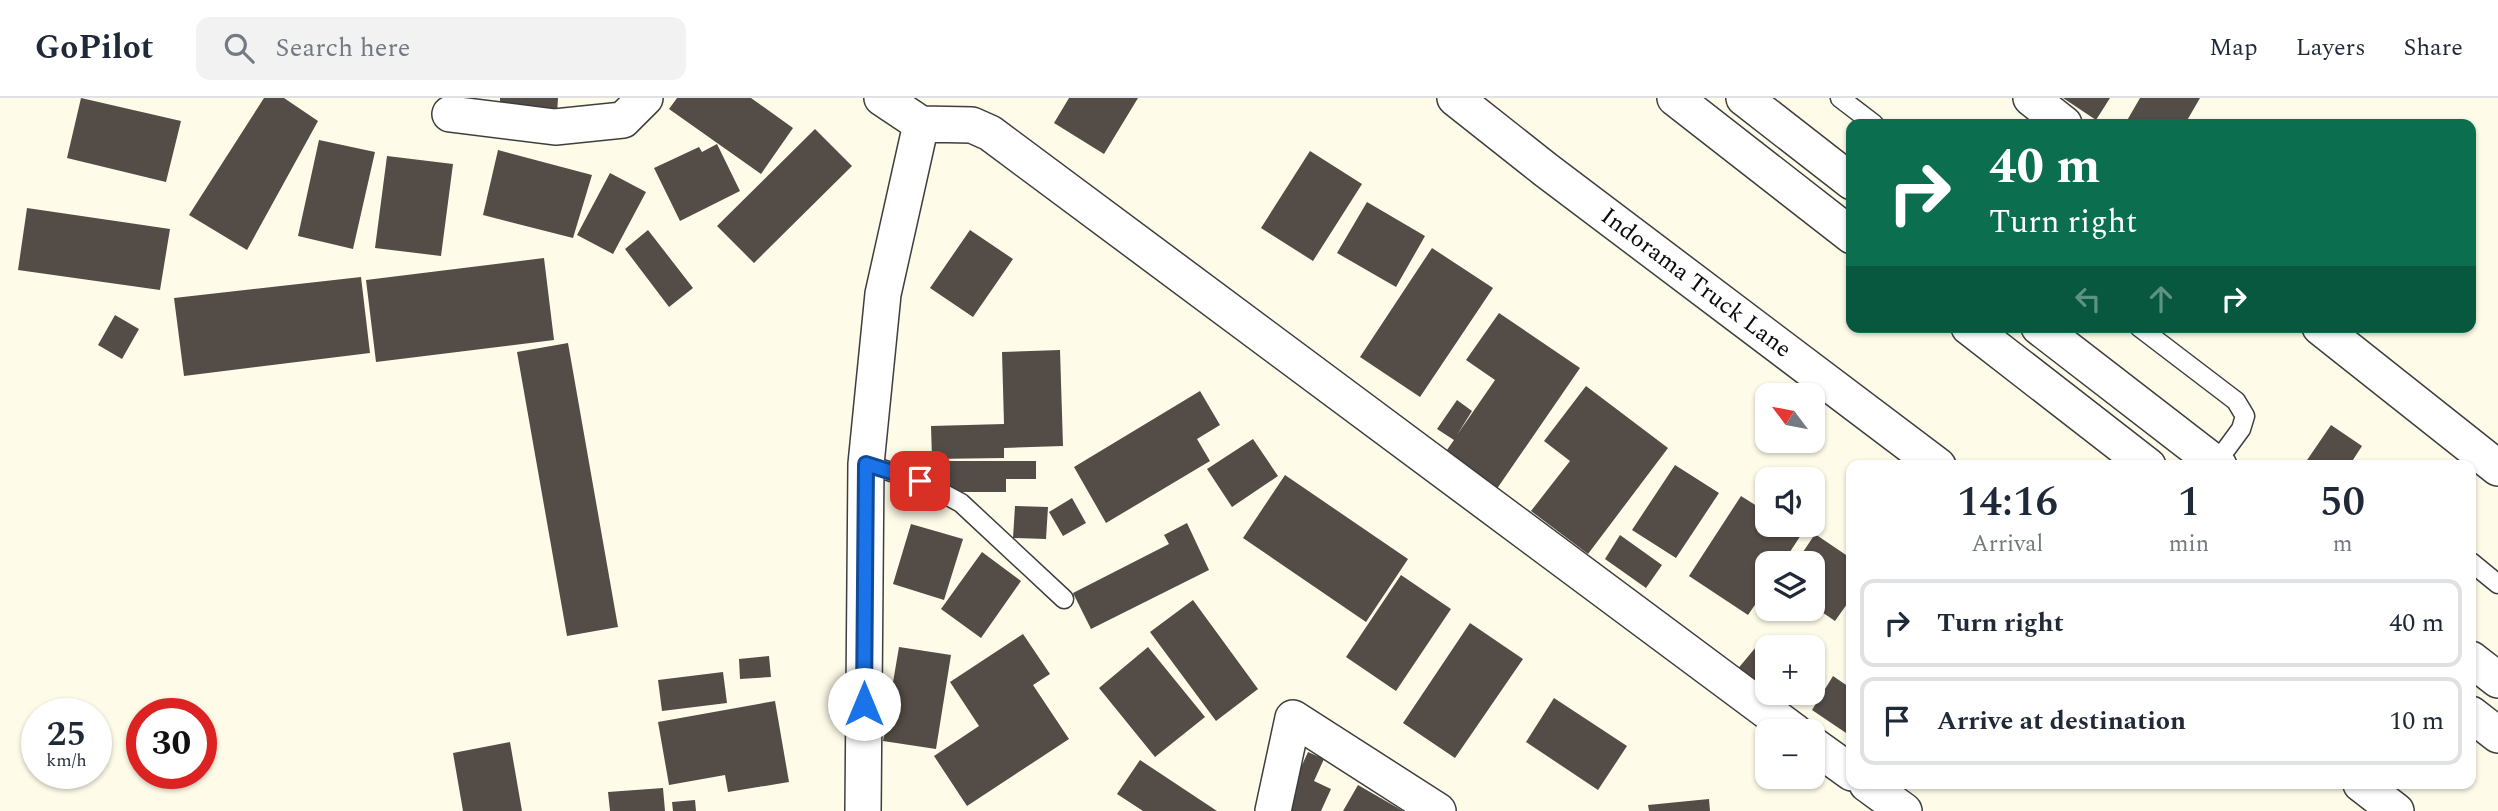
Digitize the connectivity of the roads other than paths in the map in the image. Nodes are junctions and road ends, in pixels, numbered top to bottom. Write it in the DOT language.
graph roads {
  1 [pos="645,98"];
  2 [pos="882,98"];
  3 [pos="1455,98"];
  4 [pos="1675,98"];
  5 [pos="1744,98"];
  6 [pos="1840,98"];
  7 [pos="2031,98"];
  8 [pos="450,114"];
  9 [pos="1867,119"];
  10 [pos="2058,119"];
  11 [pos="920,124"];
  12 [pos="1846,177"];
  13 [pos="1846,231"];
  14 [pos="1977,333"];
  15 [pos="2047,333"];
  16 [pos="2147,333"];
  17 [pos="2328,333"];
  18 [pos="1930,460"];
  19 [pos="2140,460"];
  20 [pos="2212,460"];
  21 [pos="2220,460"];
  22 [pos="866,464"];
  23 [pos="2498,468"];
  24 [pos="2476,566"];
  25 [pos="2498,584"];
  26 [pos="1064,599"];
  27 [pos="2476,663"];
  28 [pos="2498,680"];
  29 [pos="2476,718"];
  30 [pos="1778,719"];
  31 [pos="2498,735"];
  32 [pos="1825,754"];
  33 [pos="1846,769"];
  34 [pos="1874,789"];
  35 [pos="2367,789"];
  36 [pos="863,811"];
  37 [pos="1273,811"];
  38 [pos="1438,811"];
  39 [pos="1904,811"];
  40 [pos="2396,811"];
  1 -- 8 [label="street"];
  2 -- 11 [label="street"];
  3 -- 18 [label="street, Indorama Truck Lane"];
  4 -- 13 [label="street"];
  5 -- 12 [label="street"];
  6 -- 9 [label="lane"];
  7 -- 10 [label="street"];
  11 -- 22 [label="street"];
  11 -- 30 [label="street"];
  14 -- 19 [label="street"];
  15 -- 20 [label="street"];
  16 -- 21 [label="lane"];
  17 -- 23 [label="street"];
  22 -- 26 [label="lane"];
  22 -- 36 [label="street"];
  24 -- 25 [label="lane"];
  27 -- 28 [label="street"];
  29 -- 31 [label="street"];
  32 -- 33 [label="street"];
  34 -- 39 [label="street"];
  35 -- 40 [label="street"];
  37 -- 38 [label="street"];
}
